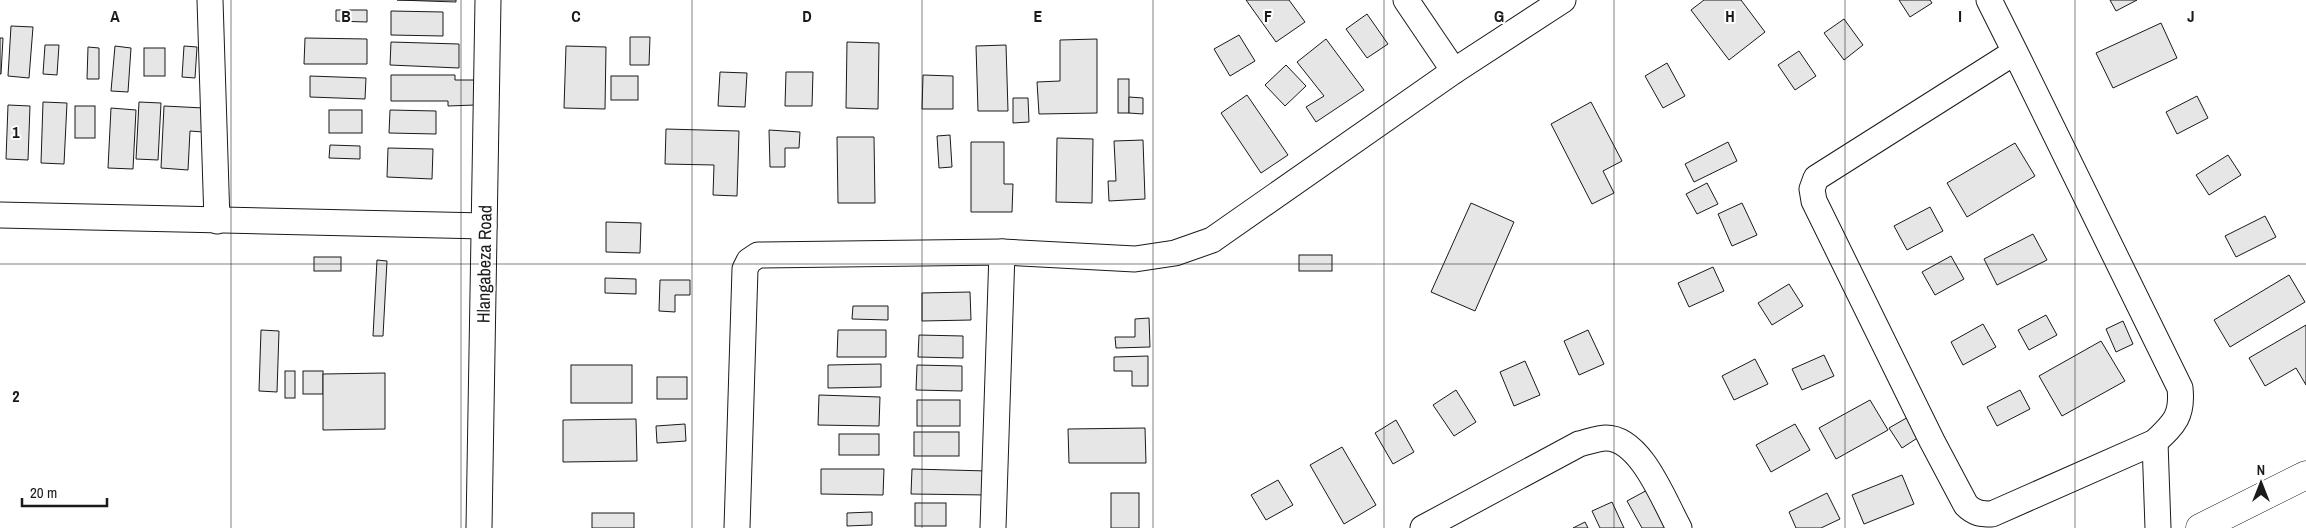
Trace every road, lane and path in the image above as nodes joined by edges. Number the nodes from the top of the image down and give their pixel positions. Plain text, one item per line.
1 (210, 0) edge
2 (488, 0) edge
3 (1406, 0) edge
4 (1563, 0) edge
5 (1989, 0) edge
6 (2015, 52) junction
7 (1454, 71) junction
8 (0, 215) edge
9 (217, 221) junction
10 (484, 226) junction
11 (1002, 252) junction
12 (2155, 442) junction
13 (2306, 475) edge
14 (479, 528) edge
15 (737, 528) edge
16 (993, 528) edge
17 (1423, 528) edge
18 (1679, 528) edge
19 (2158, 528) edge
20 (2200, 528) edge

1 - 9 street
2 - 10 street, Hlangabeza Road
3 - 7 street
4 - 7 street
5 - 6 street
6 - 12 street
6 - 12 street
7 - 11 street
8 - 9 street
9 - 10 street
10 - 14 street, Hlangabeza Road
11 - 15 street
11 - 16 street
12 - 19 street
13 - 20 street
17 - 18 street

